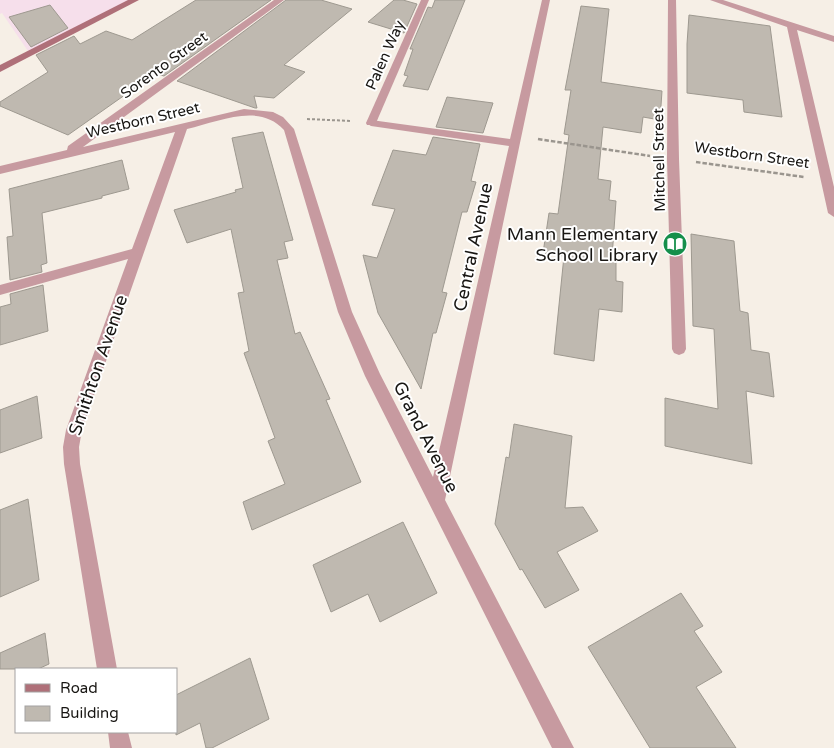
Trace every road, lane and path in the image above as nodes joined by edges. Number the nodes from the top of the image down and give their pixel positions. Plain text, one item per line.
1 (135, 0) edge
2 (280, 0) edge
3 (425, 0) edge
4 (546, 0) edge
5 (672, 0) edge
6 (714, 0) edge
7 (791, 25) junction
8 (834, 38) edge
9 (0, 69) edge
10 (276, 116) junction
11 (371, 123) junction
12 (182, 127) junction
13 (516, 139) junction
14 (65, 154) junction
15 (673, 159) junction
16 (0, 170) edge
17 (827, 180) junction
18 (834, 213) edge
19 (137, 252) junction
20 (0, 290) edge
21 (679, 349) dead end
22 (436, 502) junction
23 (107, 668) edge
24 (118, 733) edge
25 (120, 748) edge
26 (564, 748) edge

1 - 9 street
2 - 14 street, Sorento Street
3 - 11 street, Palen Way
4 - 13 street, Central Avenue
5 - 15 street, Mitchell Street
6 - 7 street
7 - 8 street
7 - 17 street
10 - 11 path
10 - 12 street, Westborn Street
10 - 22 street, Grand Avenue
11 - 13 street
12 - 14 street, Westborn Street
12 - 19 street, Smithton Avenue
13 - 15 path, Westborn Street
13 - 22 street, Central Avenue
14 - 16 street, Westborn Street
15 - 17 path, Westborn Street
15 - 21 street, Mitchell Street
17 - 18 street
19 - 20 street
19 - 23 street, Smithton Avenue
22 - 26 street, Grand Avenue
24 - 25 street

